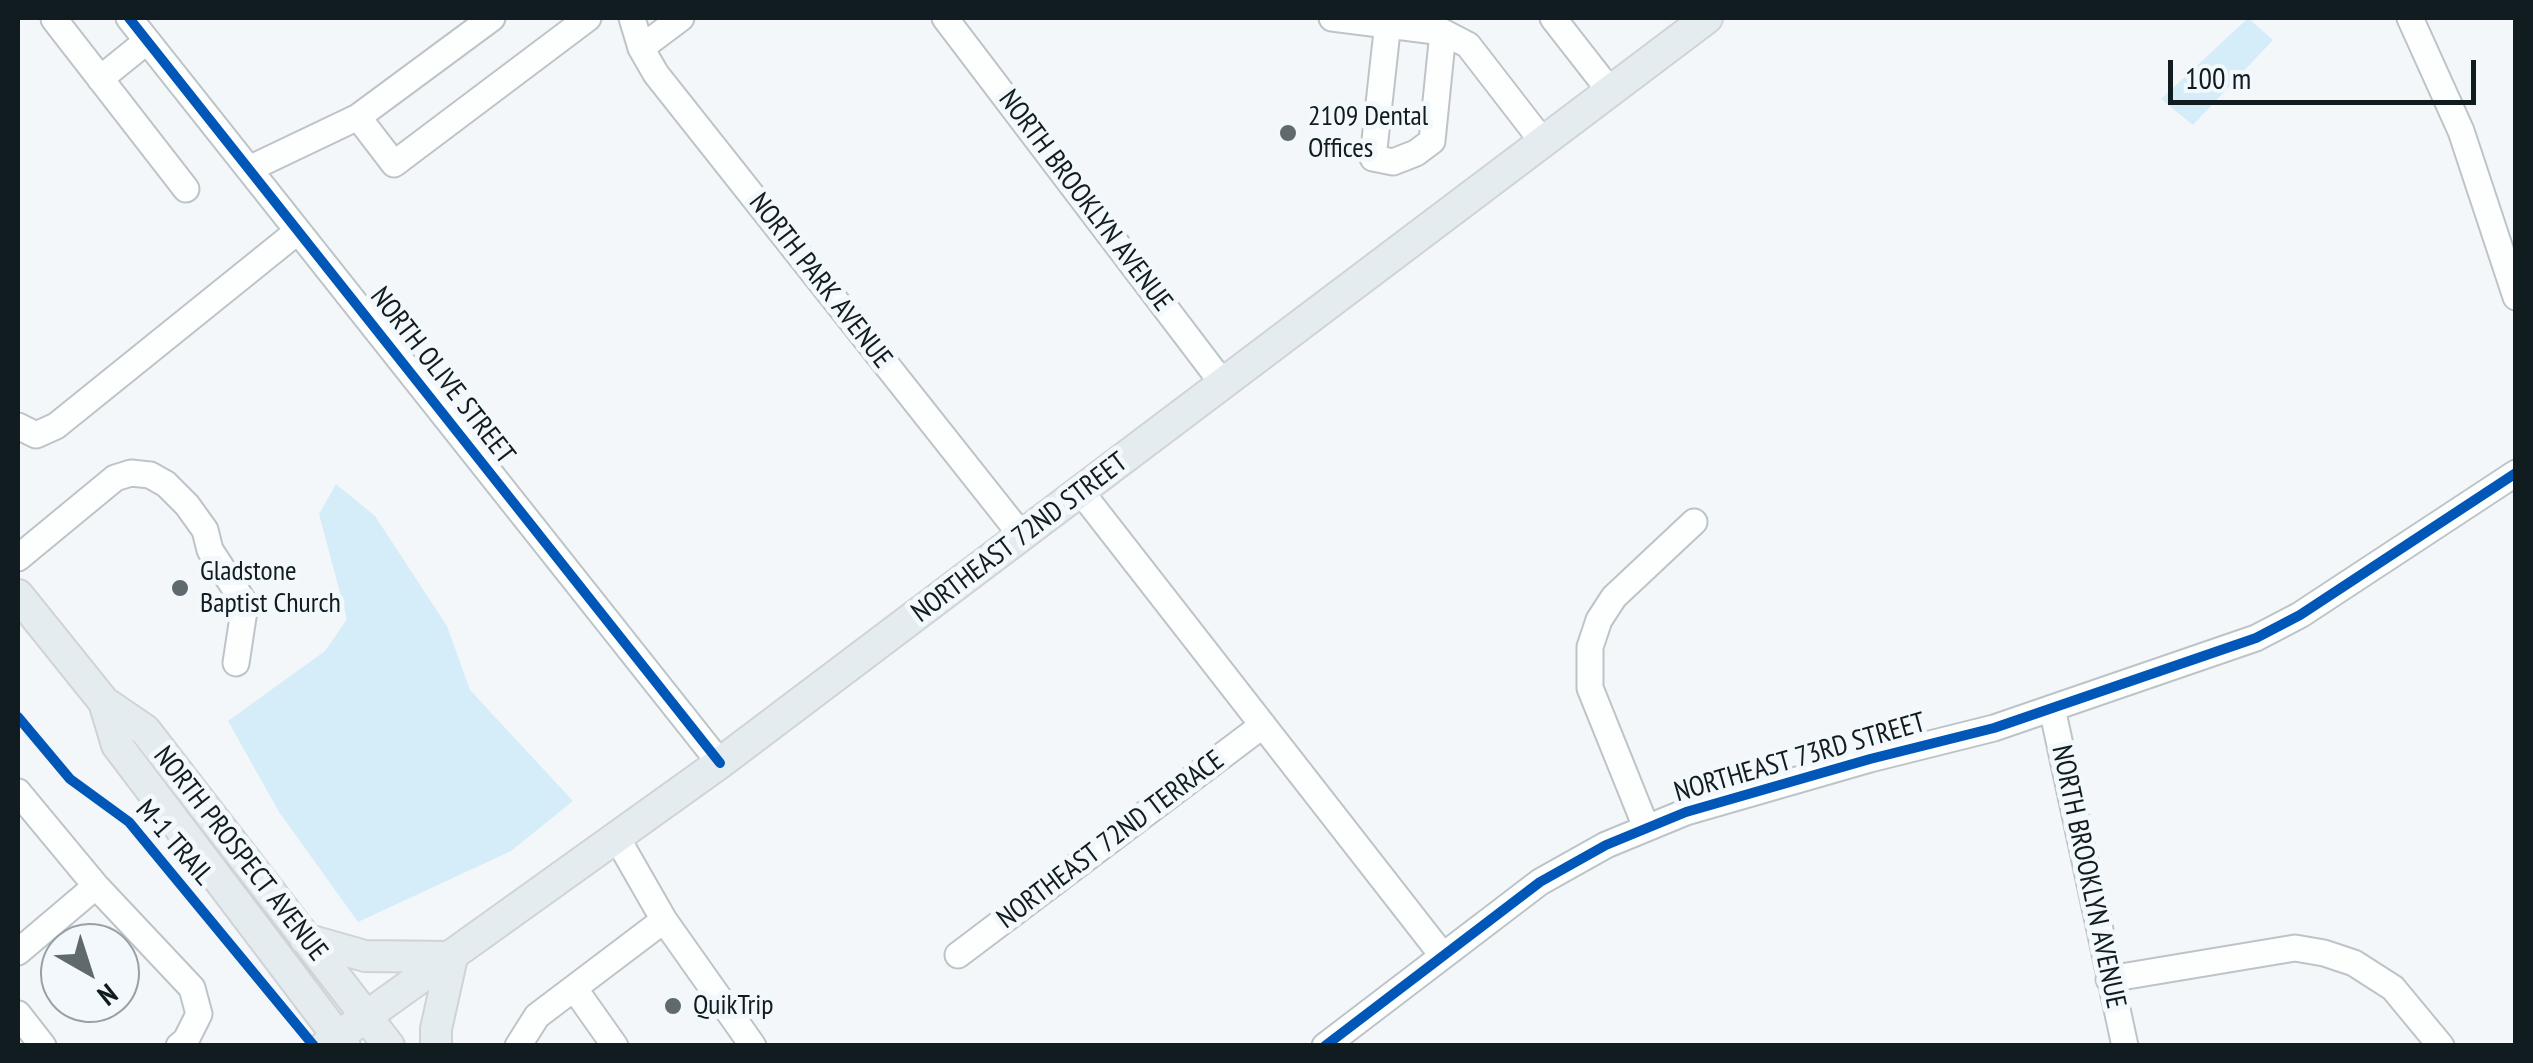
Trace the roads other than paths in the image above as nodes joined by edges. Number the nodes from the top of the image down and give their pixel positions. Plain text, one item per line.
1 (128, 18) edge
2 (492, 18) edge
3 (588, 18) edge
4 (632, 18) edge
5 (681, 18) edge
6 (945, 18) edge
7 (1332, 18) edge
8 (1554, 18) edge
9 (1707, 18) edge
10 (2410, 18) edge
11 (54, 20) edge
12 (1388, 22) junction
13 (1442, 32) junction
14 (148, 41) junction
15 (641, 48) junction
16 (100, 78) junction
17 (1610, 91) junction
18 (358, 117) junction
19 (1544, 142) junction
20 (249, 169) junction
21 (186, 189) dead end
22 (298, 231) junction
23 (2516, 297) edge
24 (1224, 385) junction
25 (18, 426) edge
26 (2516, 473) edge
27 (1081, 492) junction
28 (1694, 522) dead end
29 (1022, 536) junction
30 (18, 558) edge
31 (18, 594) edge
32 (236, 663) dead end
33 (104, 702) junction
34 (2052, 708) junction
35 (1263, 725) junction
36 (720, 763) junction
37 (18, 792) edge
38 (1646, 827) junction
39 (618, 838) junction
40 (96, 886) junction
41 (664, 920) junction
42 (306, 940) junction
43 (18, 952) edge
44 (958, 955) dead end
45 (1443, 956) junction
46 (452, 957) junction
47 (2109, 979) junction
48 (574, 988) junction
49 (18, 1014) edge
50 (366, 1016) junction
51 (336, 1042) edge
52 (43, 1046) edge
53 (179, 1046) edge
54 (388, 1046) edge
55 (436, 1046) edge
56 (518, 1046) edge
57 (615, 1046) edge
58 (753, 1046) edge
59 (1325, 1046) edge
60 (2125, 1046) edge
61 (2441, 1046) edge

1 - 14 street, NORTH OLIVE STREET
2 - 18 street
3 - 18 street
4 - 15 street, NORTH PARK AVENUE
5 - 15 street
6 - 24 street, NORTH BROOKLYN AVENUE
7 - 12 street
8 - 17 street
9 - 17 main road, NORTHEAST 72ND STREET
10 - 23 street
11 - 16 street
12 - 13 street
12 - 13 street
13 - 19 street
14 - 16 street
14 - 20 street, NORTH OLIVE STREET
15 - 29 street, NORTH PARK AVENUE
16 - 21 street
17 - 19 main road, NORTHEAST 72ND STREET
18 - 20 street
19 - 24 main road, NORTHEAST 72ND STREET
20 - 22 street, NORTH OLIVE STREET
22 - 25 street
22 - 36 street, NORTH OLIVE STREET
24 - 27 main road, NORTHEAST 72ND STREET
26 - 34 street
27 - 29 main road, NORTHEAST 72ND STREET
27 - 35 street
28 - 38 street
29 - 36 main road, NORTHEAST 72ND STREET
30 - 32 street
31 - 33 main road, NORTH PROSPECT AVENUE
33 - 42 main road, NORTH PROSPECT AVENUE
33 - 51 main road, NORTH PROSPECT AVENUE
34 - 38 street, NORTHEAST 73RD STREET
34 - 47 street, NORTH BROOKLYN AVENUE
35 - 44 street, NORTHEAST 72ND TERRACE
35 - 45 street
36 - 39 main road, NORTHEAST 72ND STREET
37 - 40 street
38 - 45 street, NORTHEAST 73RD STREET
39 - 41 street
39 - 46 main road, NORTHEAST 72ND STREET
40 - 43 street
40 - 53 street
41 - 48 street
41 - 58 street
42 - 46 main road
42 - 50 main road, NORTH PROSPECT AVENUE
45 - 59 street, NORTHEAST 73RD STREET
46 - 50 main road, NORTHEAST 72ND STREET
46 - 55 main road
47 - 60 street, NORTH BROOKLYN AVENUE
47 - 61 street
48 - 56 street
48 - 57 street
49 - 52 street
50 - 51 main road, NORTHEAST 72ND STREET
50 - 54 main road, NORTH PROSPECT AVENUE

